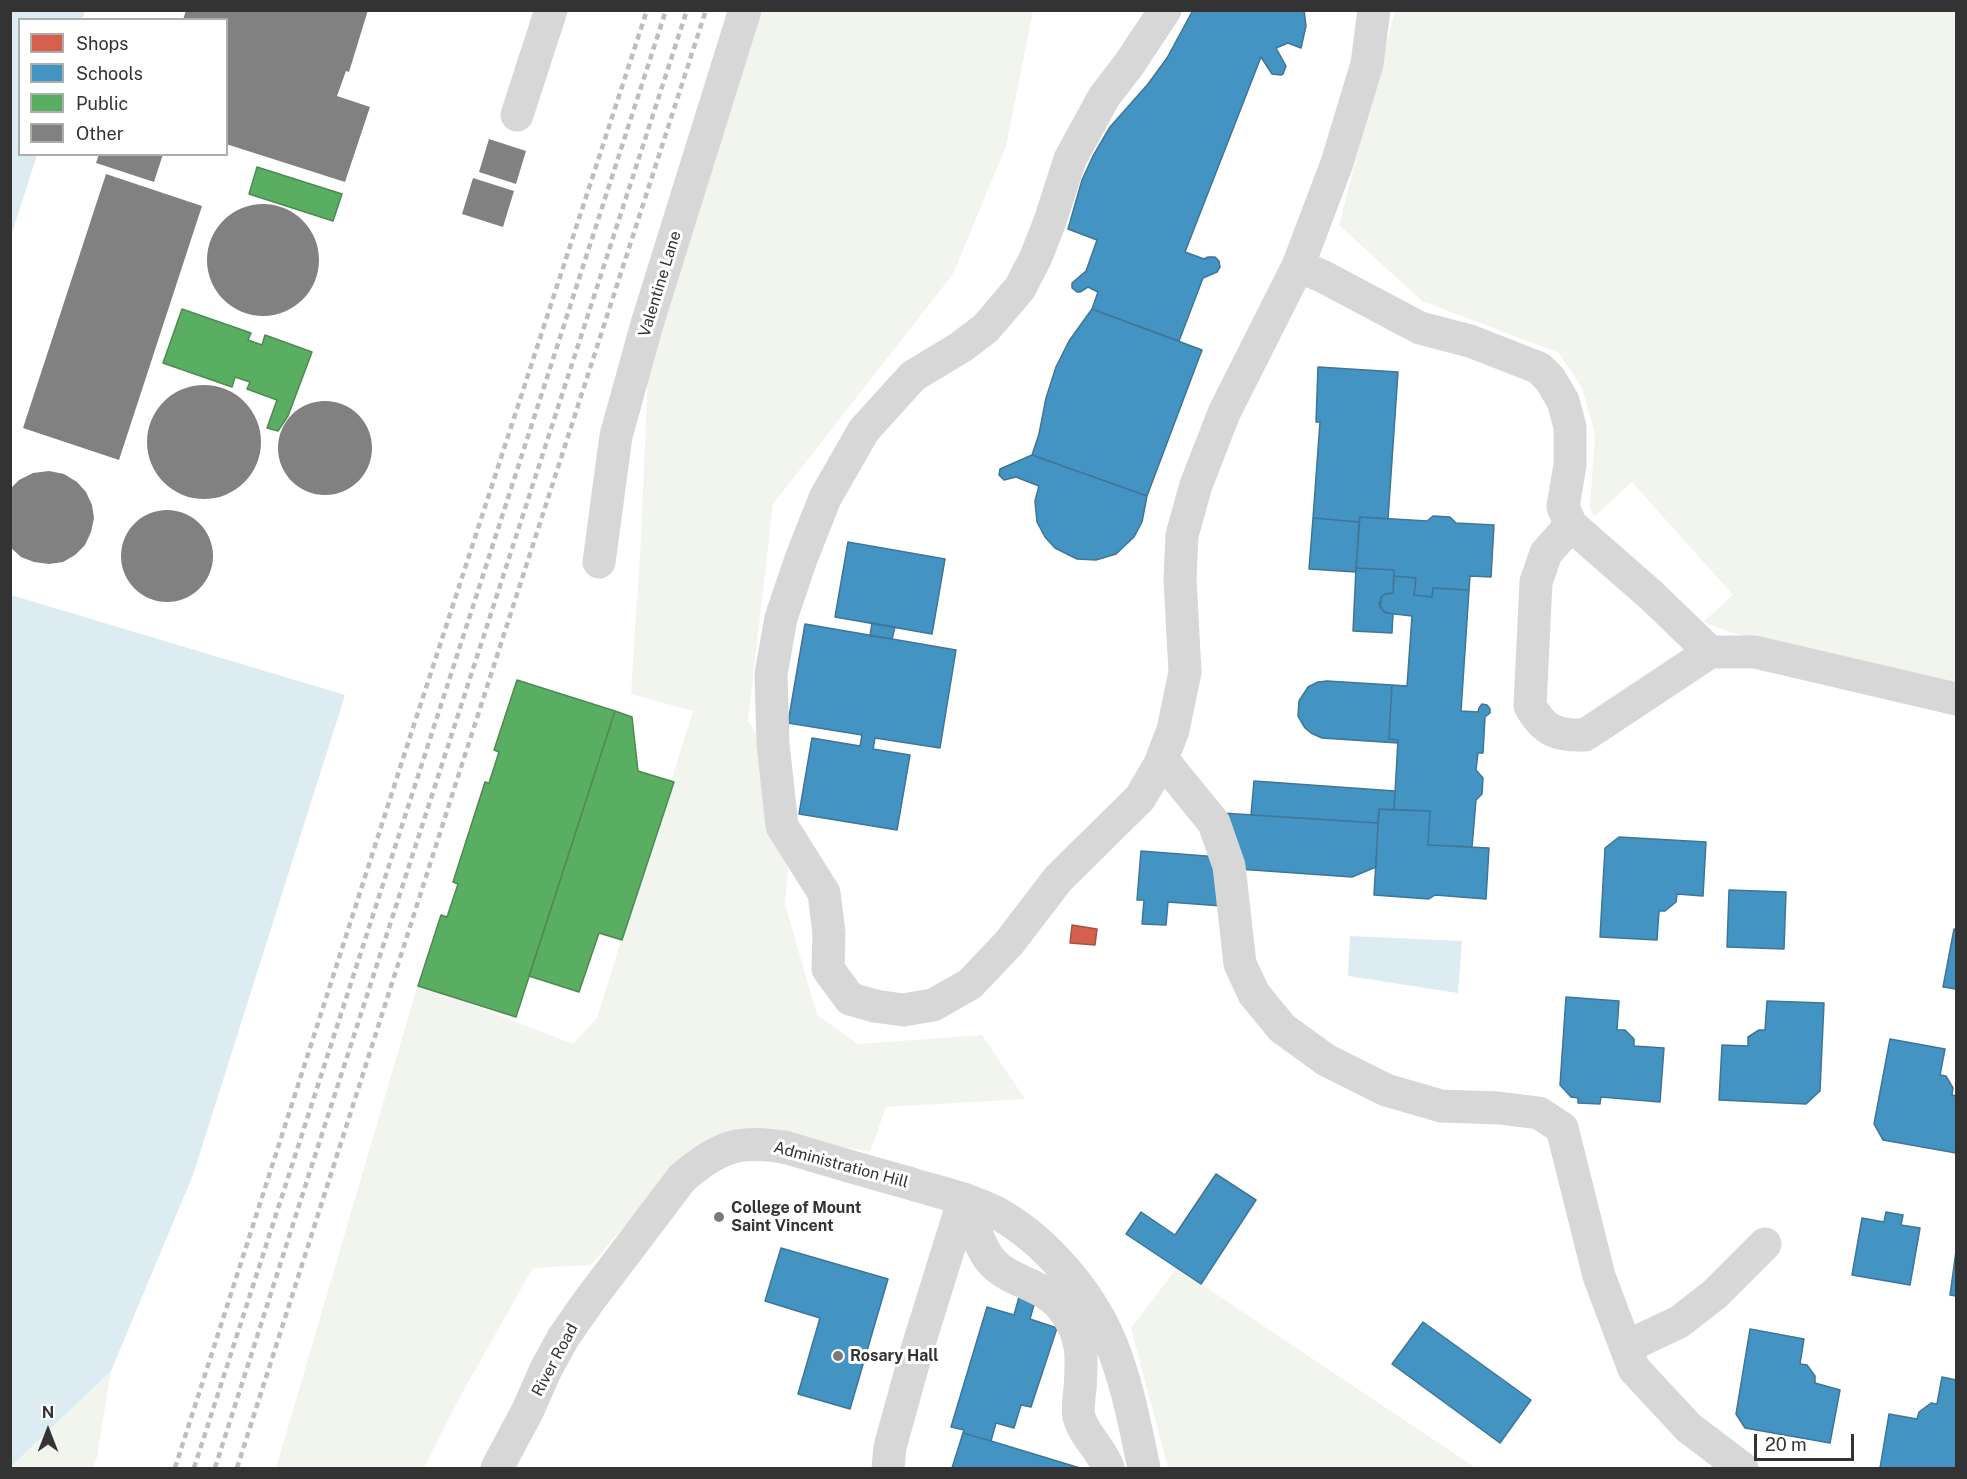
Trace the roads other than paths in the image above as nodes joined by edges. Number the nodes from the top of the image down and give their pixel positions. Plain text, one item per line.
1 (551, 10) edge
2 (745, 10) edge
3 (1165, 10) edge
4 (1374, 10) edge
5 (516, 115) dead end
6 (1298, 266) junction
7 (1571, 525) junction
8 (600, 562) dead end
9 (1710, 652) junction
10 (1956, 699) edge
11 (1162, 759) junction
12 (964, 1199) junction
13 (1765, 1245) dead end
14 (622, 1258) joint
15 (1626, 1347) junction
16 (497, 1468) edge
17 (888, 1468) edge
18 (1108, 1468) edge
19 (1144, 1468) edge
20 (1742, 1468) edge

1 - 5 street
2 - 8 street, Valentine Lane
3 - 11 street
4 - 6 street
6 - 7 street
6 - 11 street
7 - 9 street
7 - 9 street
9 - 10 street
11 - 15 street
12 - 14 street, Administration Hill
12 - 17 street
12 - 18 street
12 - 19 street, Administration Hill
13 - 15 street
14 - 16 street, River Road
15 - 20 street

